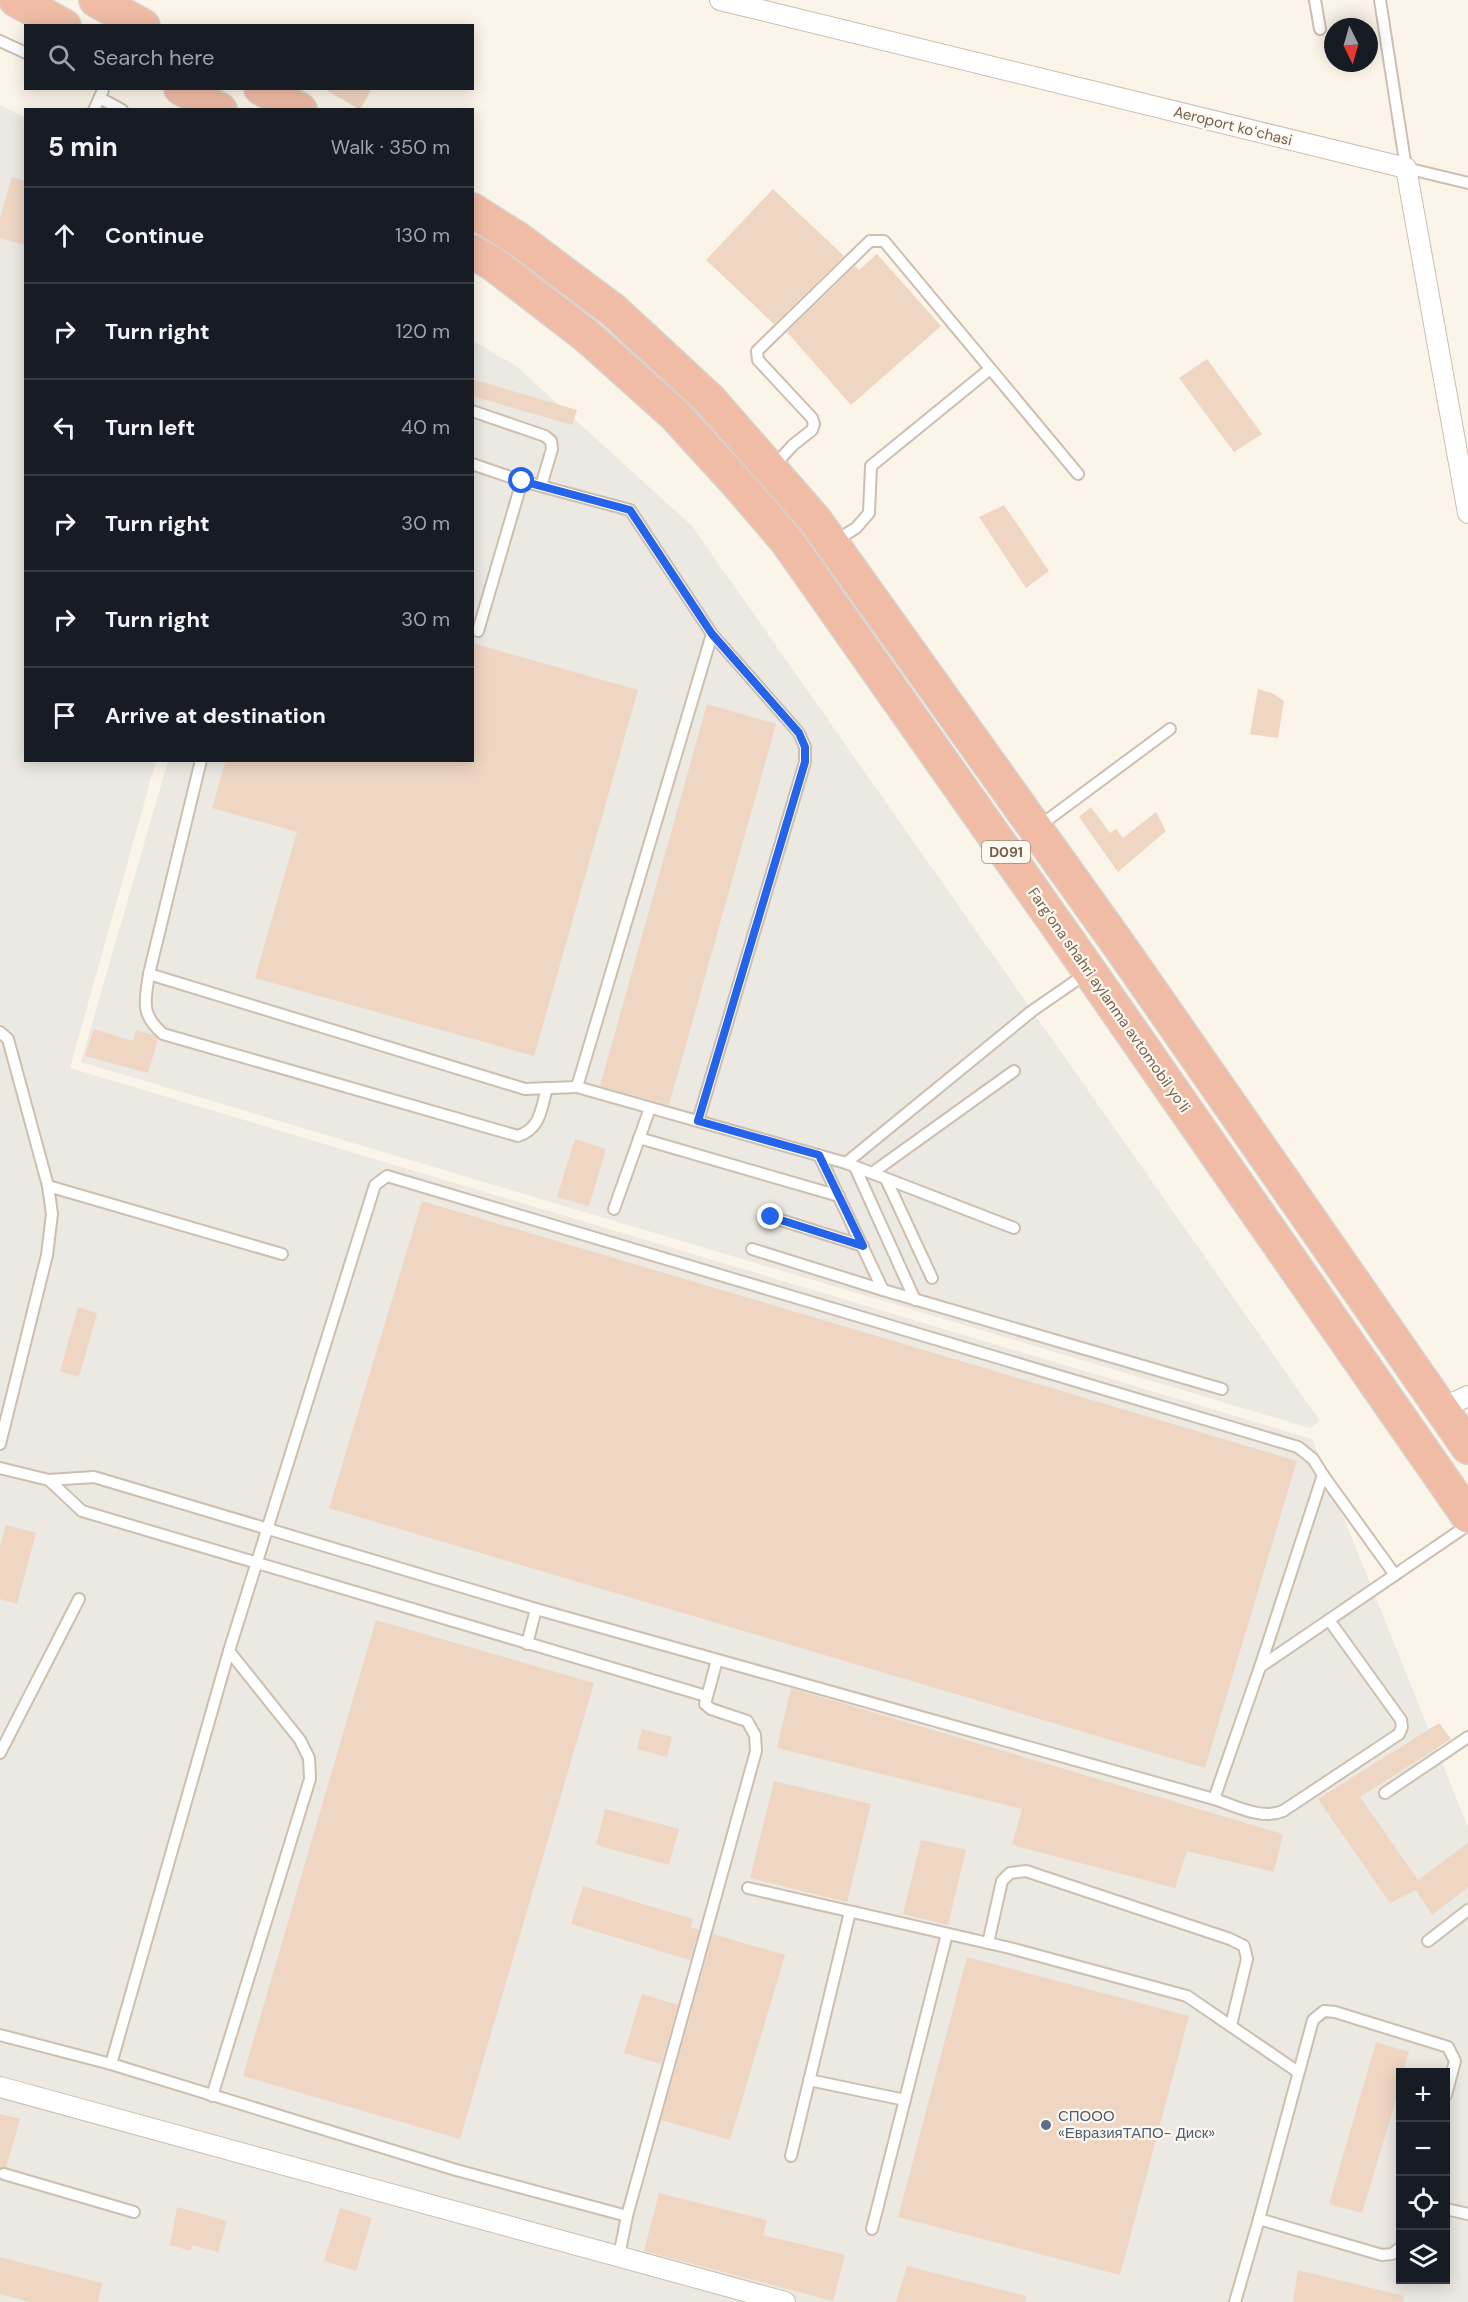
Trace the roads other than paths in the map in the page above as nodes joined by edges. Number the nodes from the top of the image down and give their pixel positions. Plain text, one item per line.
1 (16, 0) edge
2 (96, 0) edge
3 (720, 0) edge
4 (1315, 0) edge
5 (1380, 0) edge
6 (60, 24) edge
7 (139, 24) edge
8 (1320, 29) dead end
9 (0, 41) edge
10 (24, 52) edge
11 (185, 90) edge
12 (265, 90) edge
13 (102, 91) edge
14 (95, 108) edge
15 (120, 108) edge
16 (216, 108) edge
17 (296, 108) edge
18 (1406, 168) junction
19 (1468, 183) edge
20 (474, 211) edge
21 (474, 253) edge
22 (990, 369) junction
23 (474, 412) edge
24 (474, 465) edge
25 (771, 469) junction
26 (1078, 474) dead end
27 (522, 481) junction
28 (541, 486) junction
29 (1468, 513) edge
30 (832, 543) junction
31 (478, 631) dead end
32 (712, 634) junction
33 (1170, 729) dead end
34 (201, 762) edge
35 (1036, 829) junction
36 (1090, 972) junction
37 (149, 974) junction
38 (0, 1032) edge
39 (1014, 1071) dead end
40 (577, 1087) junction
41 (547, 1088) junction
42 (650, 1108) junction
43 (698, 1121) junction
44 (639, 1138) junction
45 (819, 1155) junction
46 (851, 1165) junction
47 (872, 1173) junction
48 (886, 1179) junction
49 (48, 1186) junction
50 (838, 1196) junction
51 (614, 1209) dead end
52 (771, 1217) dead end
53 (1014, 1228) dead end
54 (863, 1246) junction
55 (752, 1249) dead end
56 (282, 1254) dead end
57 (932, 1278) dead end
58 (883, 1290) junction
59 (915, 1300) junction
60 (1222, 1389) dead end
61 (1454, 1403) edge
62 (0, 1444) edge
63 (1468, 1447) edge
64 (0, 1468) edge
65 (1323, 1475) junction
66 (49, 1480) junction
67 (1468, 1516) edge
68 (1468, 1525) edge
69 (267, 1529) junction
70 (256, 1563) junction
71 (1395, 1575) junction
72 (79, 1599) dead end
73 (536, 1609) junction
74 (1329, 1620) junction
75 (526, 1644) junction
76 (229, 1651) junction
77 (717, 1660) junction
78 (1260, 1667) junction
79 (706, 1696) junction
80 (1468, 1737) edge
81 (0, 1753) edge
82 (1385, 1793) dead end
83 (1214, 1799) junction
84 (748, 1888) dead end
85 (1468, 1910) edge
86 (850, 1912) junction
87 (947, 1934) junction
88 (1428, 1941) dead end
89 (988, 1943) junction
90 (1231, 2025) junction
91 (0, 2035) edge
92 (111, 2064) junction
93 (1298, 2072) junction
94 (809, 2080) junction
95 (1450, 2080) edge
96 (0, 2087) edge
97 (213, 2096) junction
98 (905, 2100) junction
99 (790, 2156) dead end
100 (4, 2174) dead end
101 (1450, 2210) edge
102 (134, 2212) dead end
103 (1468, 2214) edge
104 (627, 2216) junction
105 (1259, 2219) junction
106 (872, 2229) dead end
107 (1396, 2251) edge
108 (619, 2256) junction
109 (784, 2302) edge
110 (1235, 2302) edge

1 - 6 highway
2 - 7 highway
3 - 18 street, Aeroport koʻchasi
4 - 8 lane
5 - 18 lane
9 - 10 lane
11 - 16 highway
12 - 17 highway
13 - 14 lane
13 - 15 lane
18 - 19 lane
18 - 29 street
20 - 25 highway, D091
21 - 36 highway, Fargʻona shahri aylanma avtomobil yoʻli / D091
22 - 25 lane
22 - 26 lane
22 - 30 lane
23 - 28 lane
24 - 27 lane
25 - 30 highway, D091
27 - 28 lane
27 - 31 lane
28 - 32 lane
30 - 35 highway, D091
32 - 40 lane
32 - 43 lane
33 - 35 lane
34 - 37 lane
35 - 61 highway, D091
36 - 46 lane
36 - 67 highway, Fargʻona shahri aylanma avtomobil yoʻli / D091
37 - 41 lane
37 - 41 lane
38 - 49 lane
39 - 47 lane
40 - 41 lane
40 - 42 lane
42 - 43 lane
42 - 44 lane
43 - 45 lane
44 - 50 lane
44 - 51 lane
45 - 46 lane
45 - 50 lane
46 - 47 lane
46 - 59 lane
47 - 48 lane
48 - 53 lane
48 - 57 lane
49 - 56 lane
49 - 62 lane
50 - 54 lane
52 - 54 lane
54 - 58 lane
55 - 58 lane
58 - 59 lane
59 - 60 lane
61 - 63 highway, D091
64 - 66 lane
65 - 69 lane
65 - 71 lane
65 - 78 lane
66 - 69 lane
66 - 70 lane
68 - 71 lane
69 - 70 lane
69 - 73 lane
70 - 75 lane
70 - 76 lane
71 - 74 lane
72 - 81 lane
73 - 75 lane
73 - 77 lane
74 - 78 lane
74 - 83 lane
75 - 79 lane
76 - 92 lane
76 - 97 lane
77 - 79 lane
77 - 83 lane
78 - 83 lane
79 - 104 lane
80 - 82 lane
84 - 86 lane
85 - 88 lane
86 - 87 lane
86 - 94 lane
87 - 89 lane
87 - 98 lane
89 - 90 lane
89 - 90 lane
90 - 93 lane
91 - 92 lane
92 - 97 lane
93 - 95 lane
93 - 105 lane
94 - 98 lane
94 - 99 lane
96 - 108 street
97 - 104 lane
98 - 106 lane
100 - 102 lane
101 - 103 lane
104 - 108 lane
105 - 107 lane
105 - 110 lane
108 - 109 street

